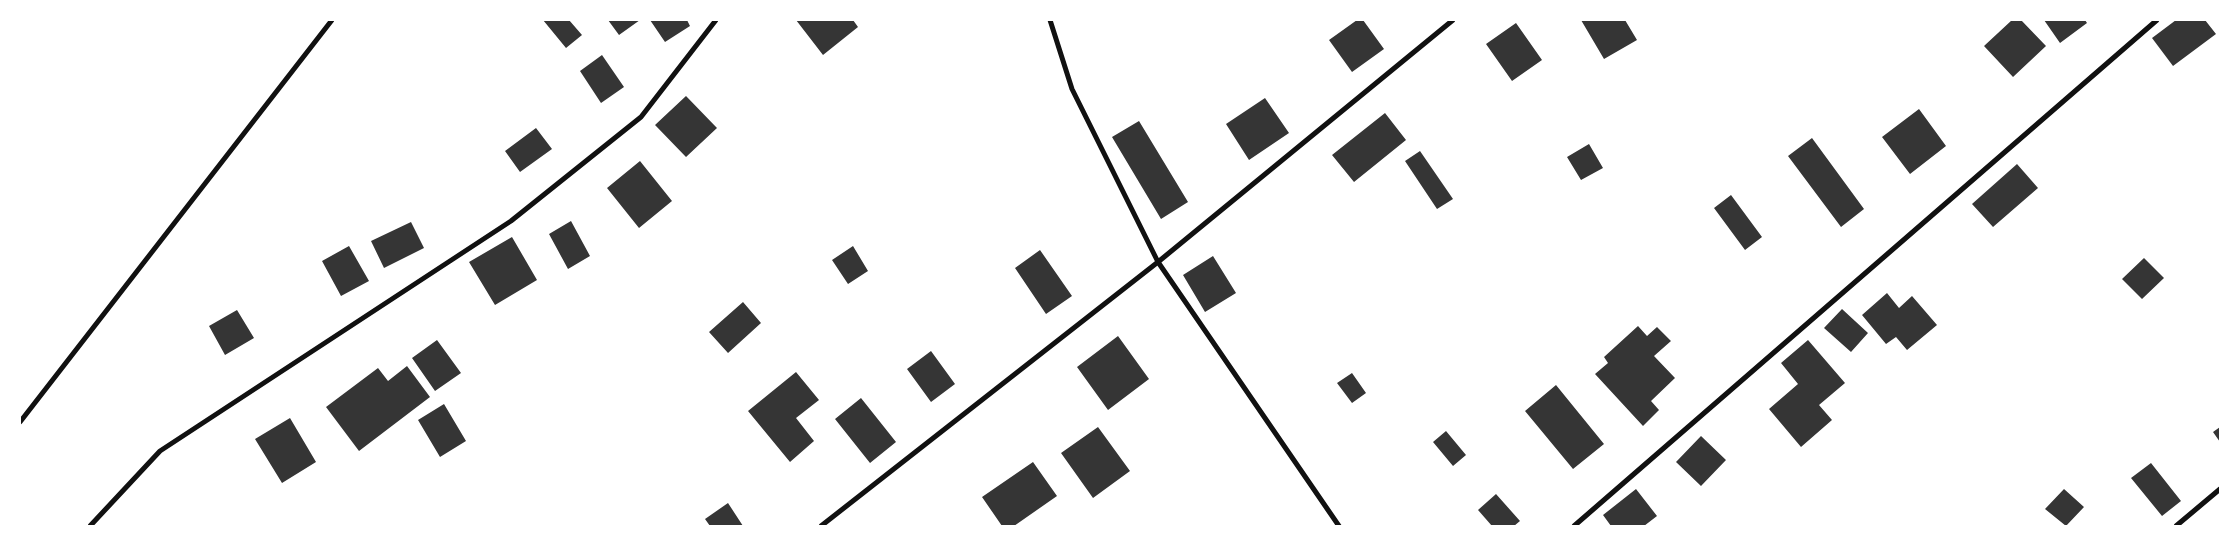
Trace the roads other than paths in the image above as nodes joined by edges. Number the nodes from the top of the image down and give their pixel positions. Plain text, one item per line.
1 (332, 20) edge
2 (716, 20) edge
3 (1050, 20) edge
4 (1453, 20) edge
5 (2157, 20) edge
6 (1158, 262) junction
7 (20, 422) edge
8 (2220, 489) edge
9 (90, 526) edge
10 (821, 526) edge
11 (1339, 526) edge
12 (1574, 526) edge
13 (2176, 526) edge

1 - 7 street
2 - 9 street
3 - 6 street
4 - 6 street
5 - 12 street
6 - 10 street
6 - 11 street
8 - 13 street

